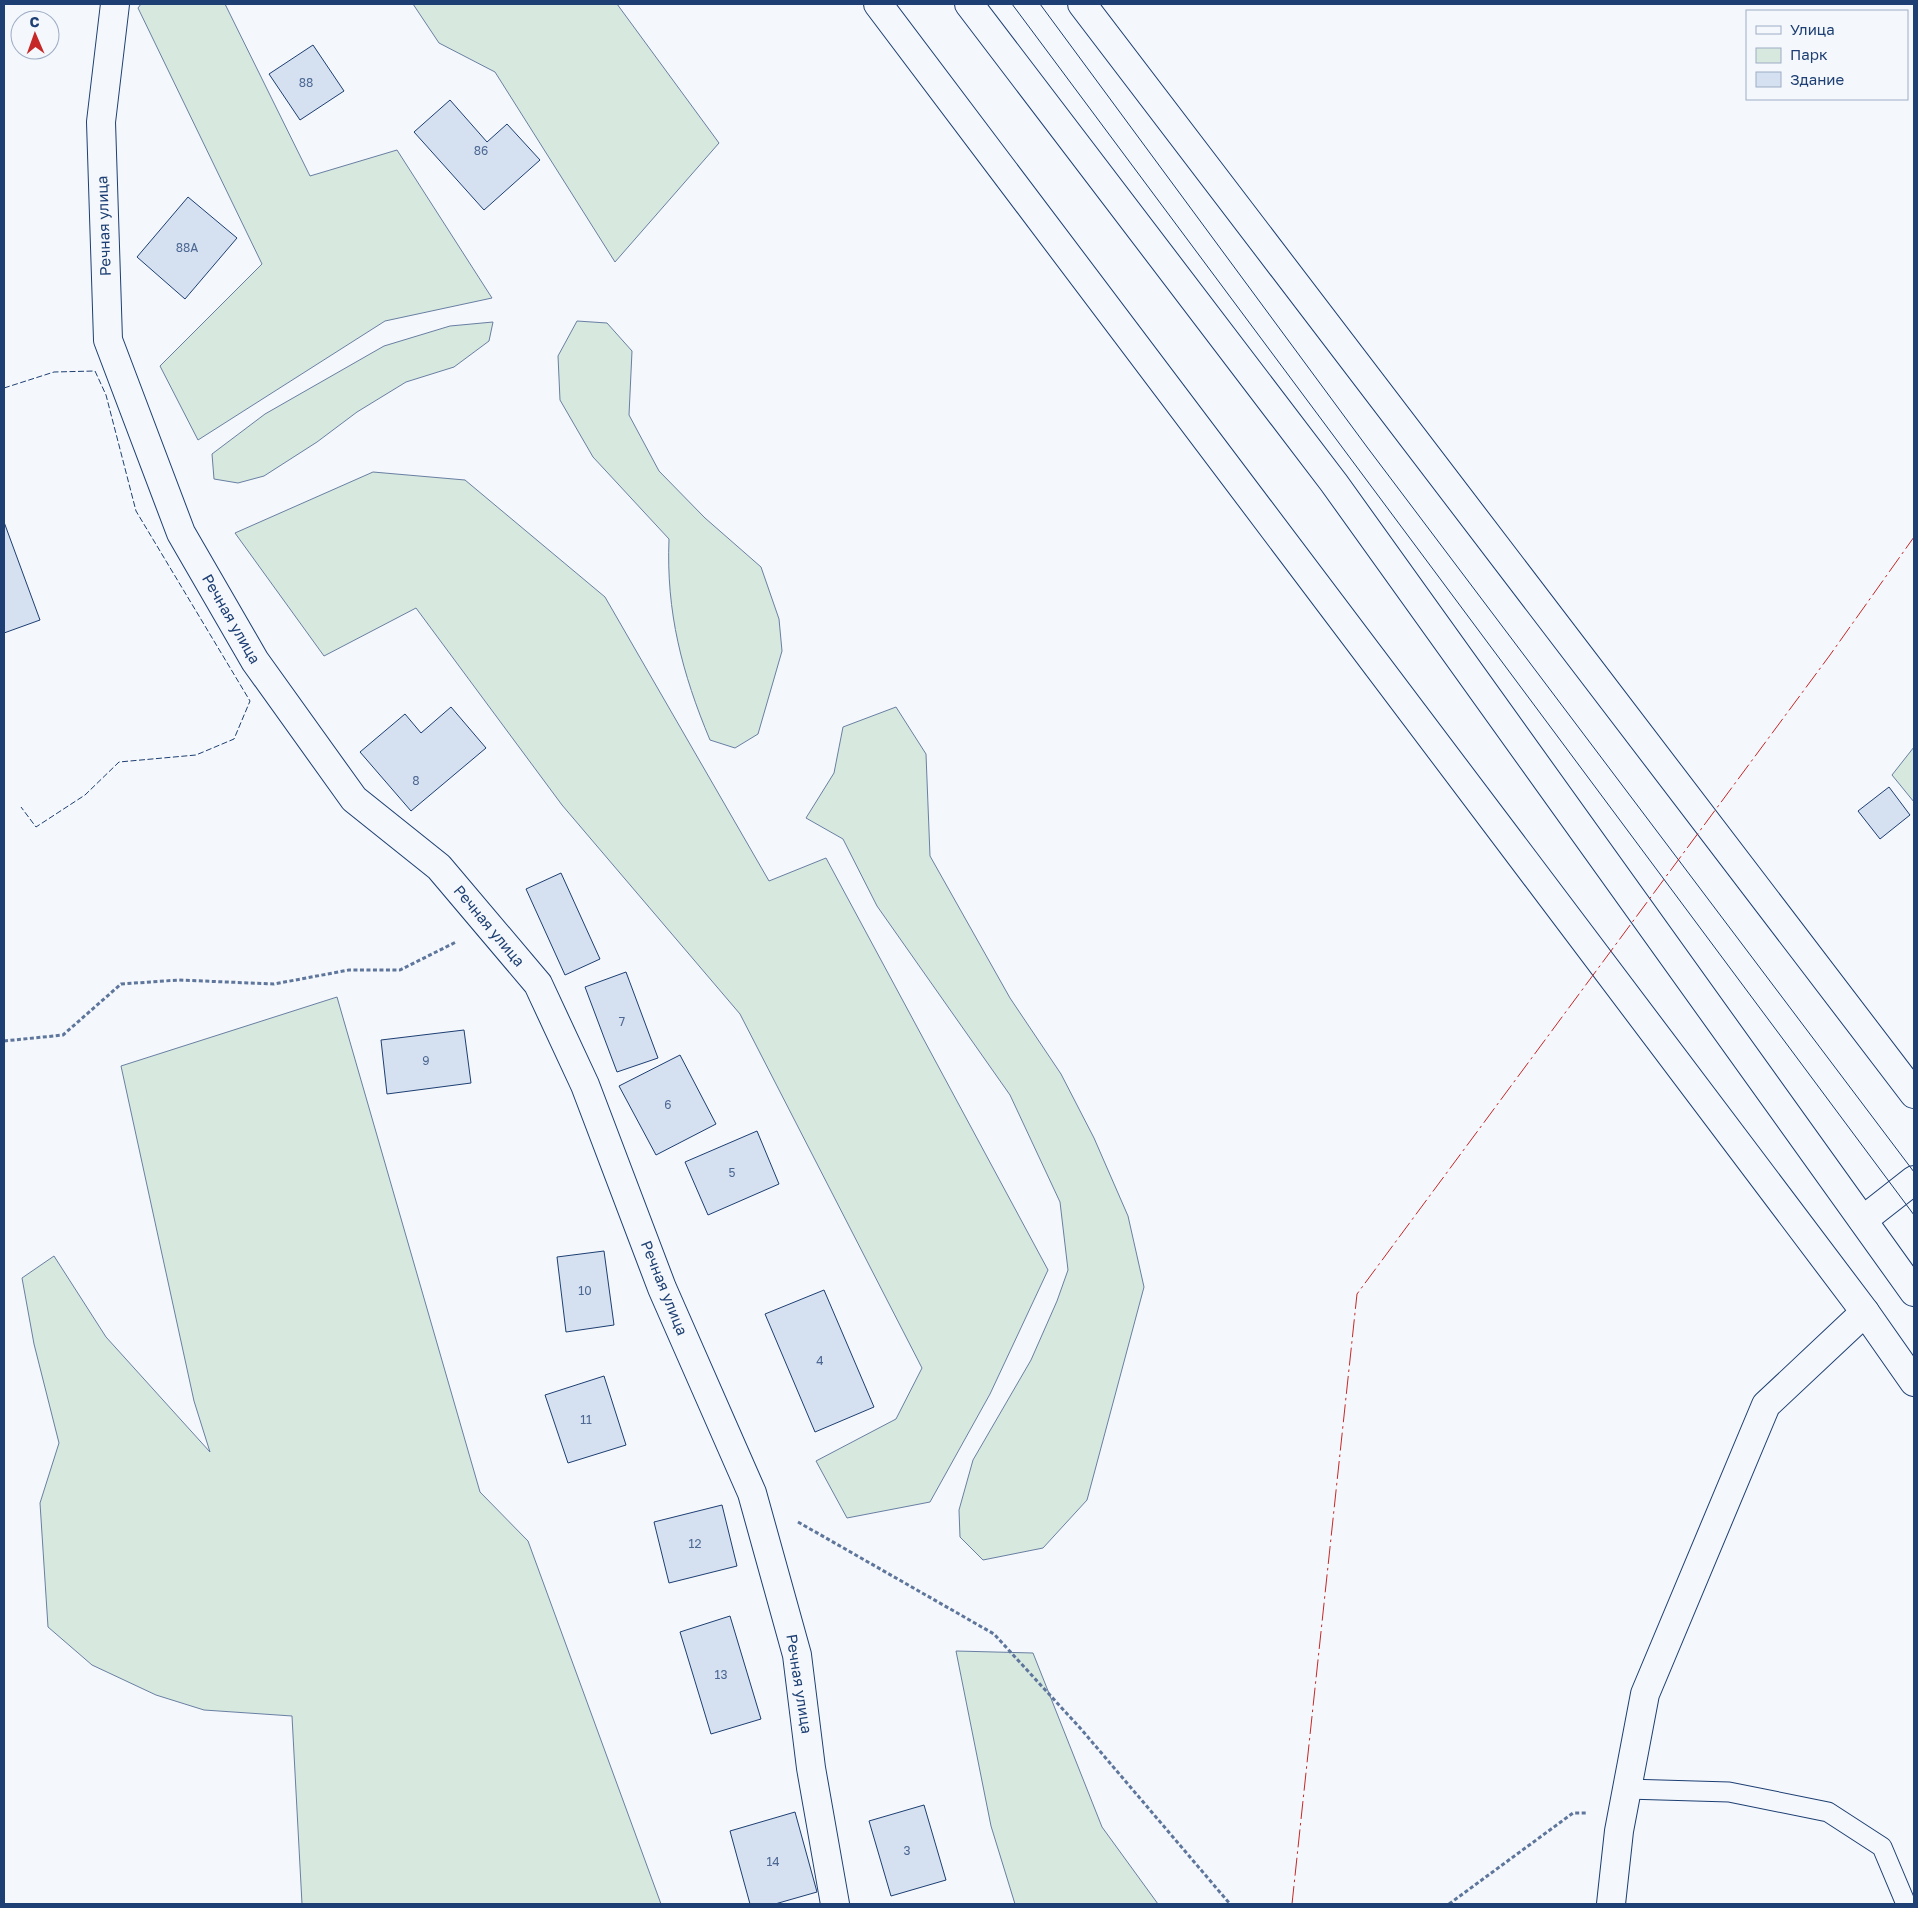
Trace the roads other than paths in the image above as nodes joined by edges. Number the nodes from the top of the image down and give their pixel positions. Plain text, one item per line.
1 (115, 4) edge
2 (878, 4) edge
3 (969, 4) edge
4 (1082, 4) edge
5 (1914, 1094) edge
6 (1914, 1180) edge
7 (1863, 1220) junction
8 (1914, 1292) edge
9 (1865, 1312) junction
10 (1914, 1382) edge
11 (1626, 1796) junction
12 (835, 1904) edge
13 (1611, 1904) edge
14 (1906, 1904) edge

1 - 12 street, Речная улица
2 - 9 street
3 - 7 street
4 - 5 street
6 - 7 street
7 - 8 street
9 - 10 street
9 - 11 street
11 - 13 street
11 - 14 lane

